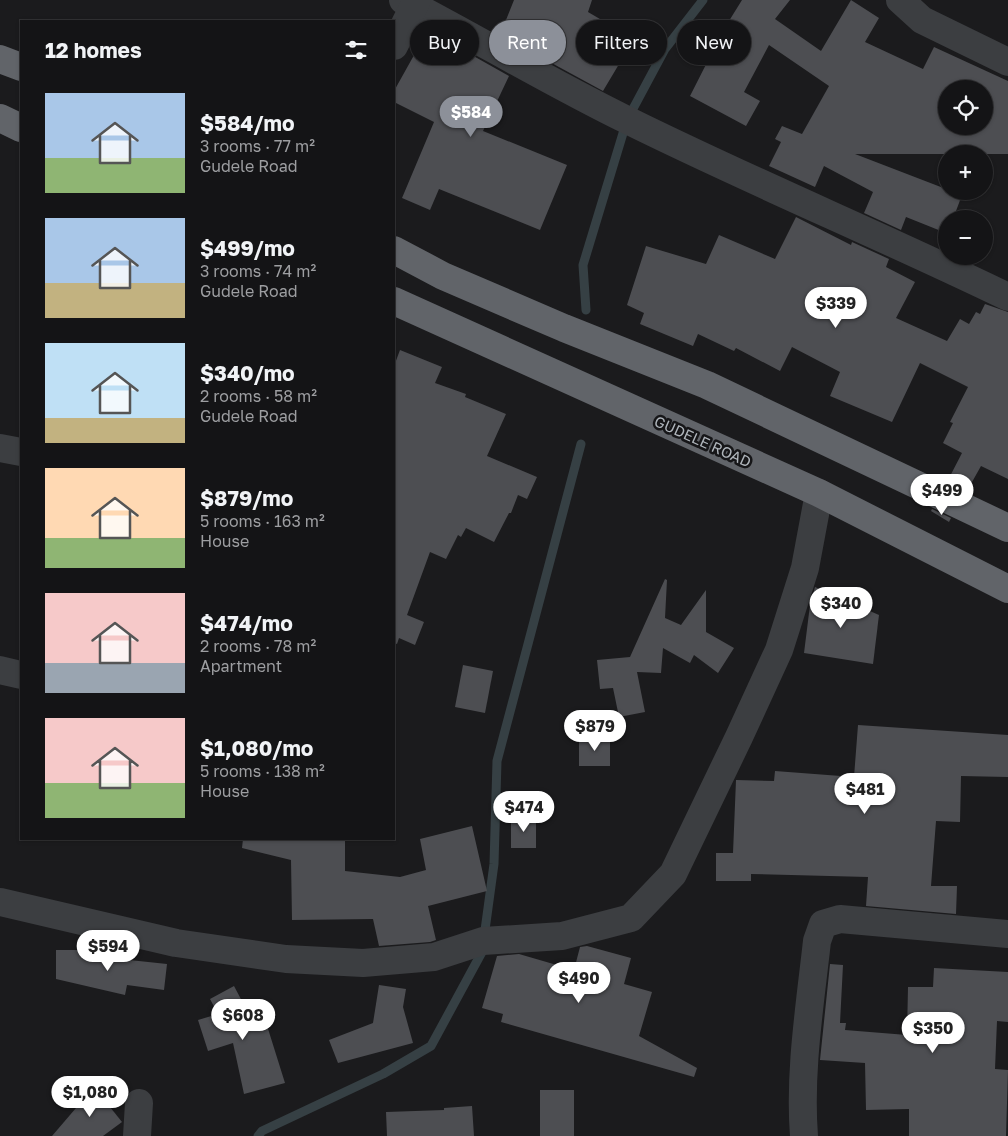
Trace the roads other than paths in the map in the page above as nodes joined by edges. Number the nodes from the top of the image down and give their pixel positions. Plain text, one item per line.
1 (900, 0) edge
2 (412, 2) edge
3 (395, 44) edge
4 (0, 59) edge
5 (1008, 62) edge
6 (20, 67) edge
7 (0, 118) edge
8 (20, 128) edge
9 (395, 251) edge
10 (1008, 297) edge
11 (395, 301) edge
12 (0, 448) edge
13 (20, 452) edge
14 (819, 493) junction
15 (1008, 528) edge
16 (1008, 590) edge
17 (0, 670) edge
18 (20, 675) edge
19 (0, 902) edge
20 (1008, 934) edge
21 (139, 1103) dead end
22 (137, 1136) edge
23 (804, 1136) edge

1 - 5 street
2 - 3 street
2 - 10 street
4 - 6 highway
7 - 8 highway
9 - 15 highway
11 - 14 highway, GUDELE ROAD
12 - 13 street
14 - 16 highway, GUDELE ROAD
14 - 19 street
17 - 18 street
20 - 23 street
21 - 22 street

